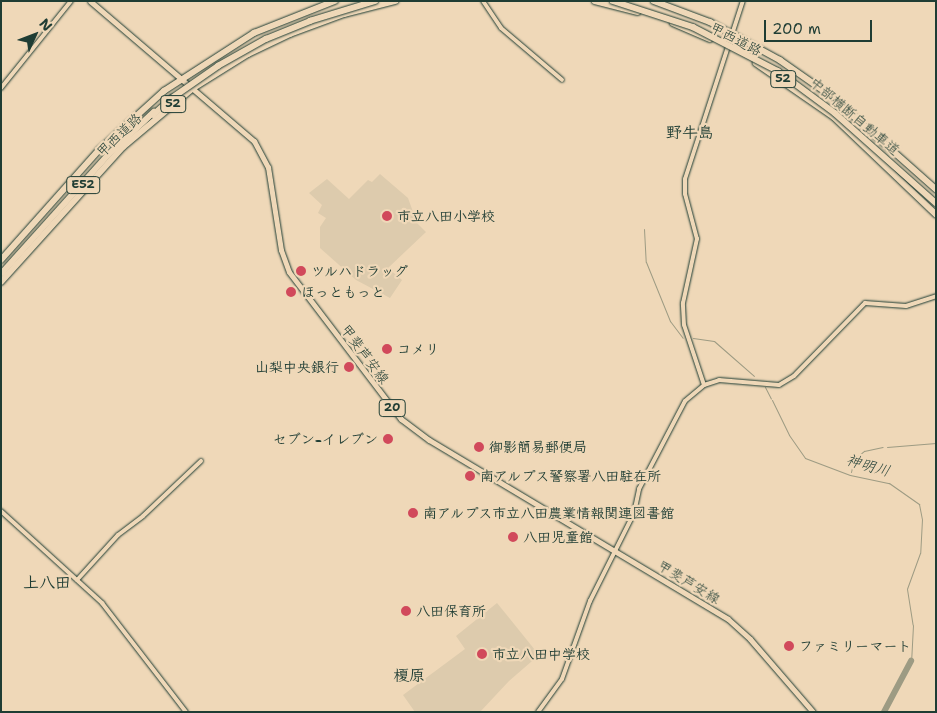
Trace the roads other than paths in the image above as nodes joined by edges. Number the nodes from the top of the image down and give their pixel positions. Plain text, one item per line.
1 (71, 1) edge
2 (90, 1) edge
3 (334, 1) edge
4 (375, 1) edge
5 (395, 1) edge
6 (483, 1) edge
7 (595, 1) edge
8 (613, 1) edge
9 (654, 1) edge
10 (743, 1) edge
11 (732, 33) junction
12 (727, 47) junction
13 (180, 80) junction
14 (562, 80) dead end
15 (1, 88) edge
16 (192, 89) junction
17 (172, 98) junction
18 (936, 189) edge
19 (936, 204) edge
20 (936, 214) edge
21 (1, 260) edge
22 (1, 274) edge
23 (1, 280) edge
24 (936, 296) edge
25 (704, 385) junction
26 (201, 461) dead end
27 (1, 511) edge
28 (615, 551) junction
29 (78, 580) junction
30 (186, 712) edge
31 (538, 712) edge
32 (813, 712) edge

1 - 15 street
2 - 13 main road, 甲斐芦安線 / 20
3 - 13 highway, 甲西道路 / 52
4 - 17 highway, E52, bridge
5 - 16 highway, 甲西道路 / 52
6 - 14 street
7 - 12 highway, 甲西道路 / 52
8 - 19 highway, 中部横断自動車道, bridge
9 - 11 highway, 甲西道路 / 52
10 - 11 street
11 - 12 street
11 - 18 highway, 甲西道路 / 52
12 - 20 highway, 甲西道路 / 52
12 - 25 street
13 - 16 main road, 甲斐芦安線 / 20
13 - 21 highway, 甲西道路 / 52
16 - 23 highway, 甲西道路 / 52
16 - 28 main road, 甲斐芦安線 / 20
17 - 22 highway, E52
17 - 23 highway, E52
24 - 25 street
25 - 28 street
26 - 29 street
27 - 29 street
28 - 31 street
28 - 32 main road, 甲斐芦安線 / 20
29 - 30 street

